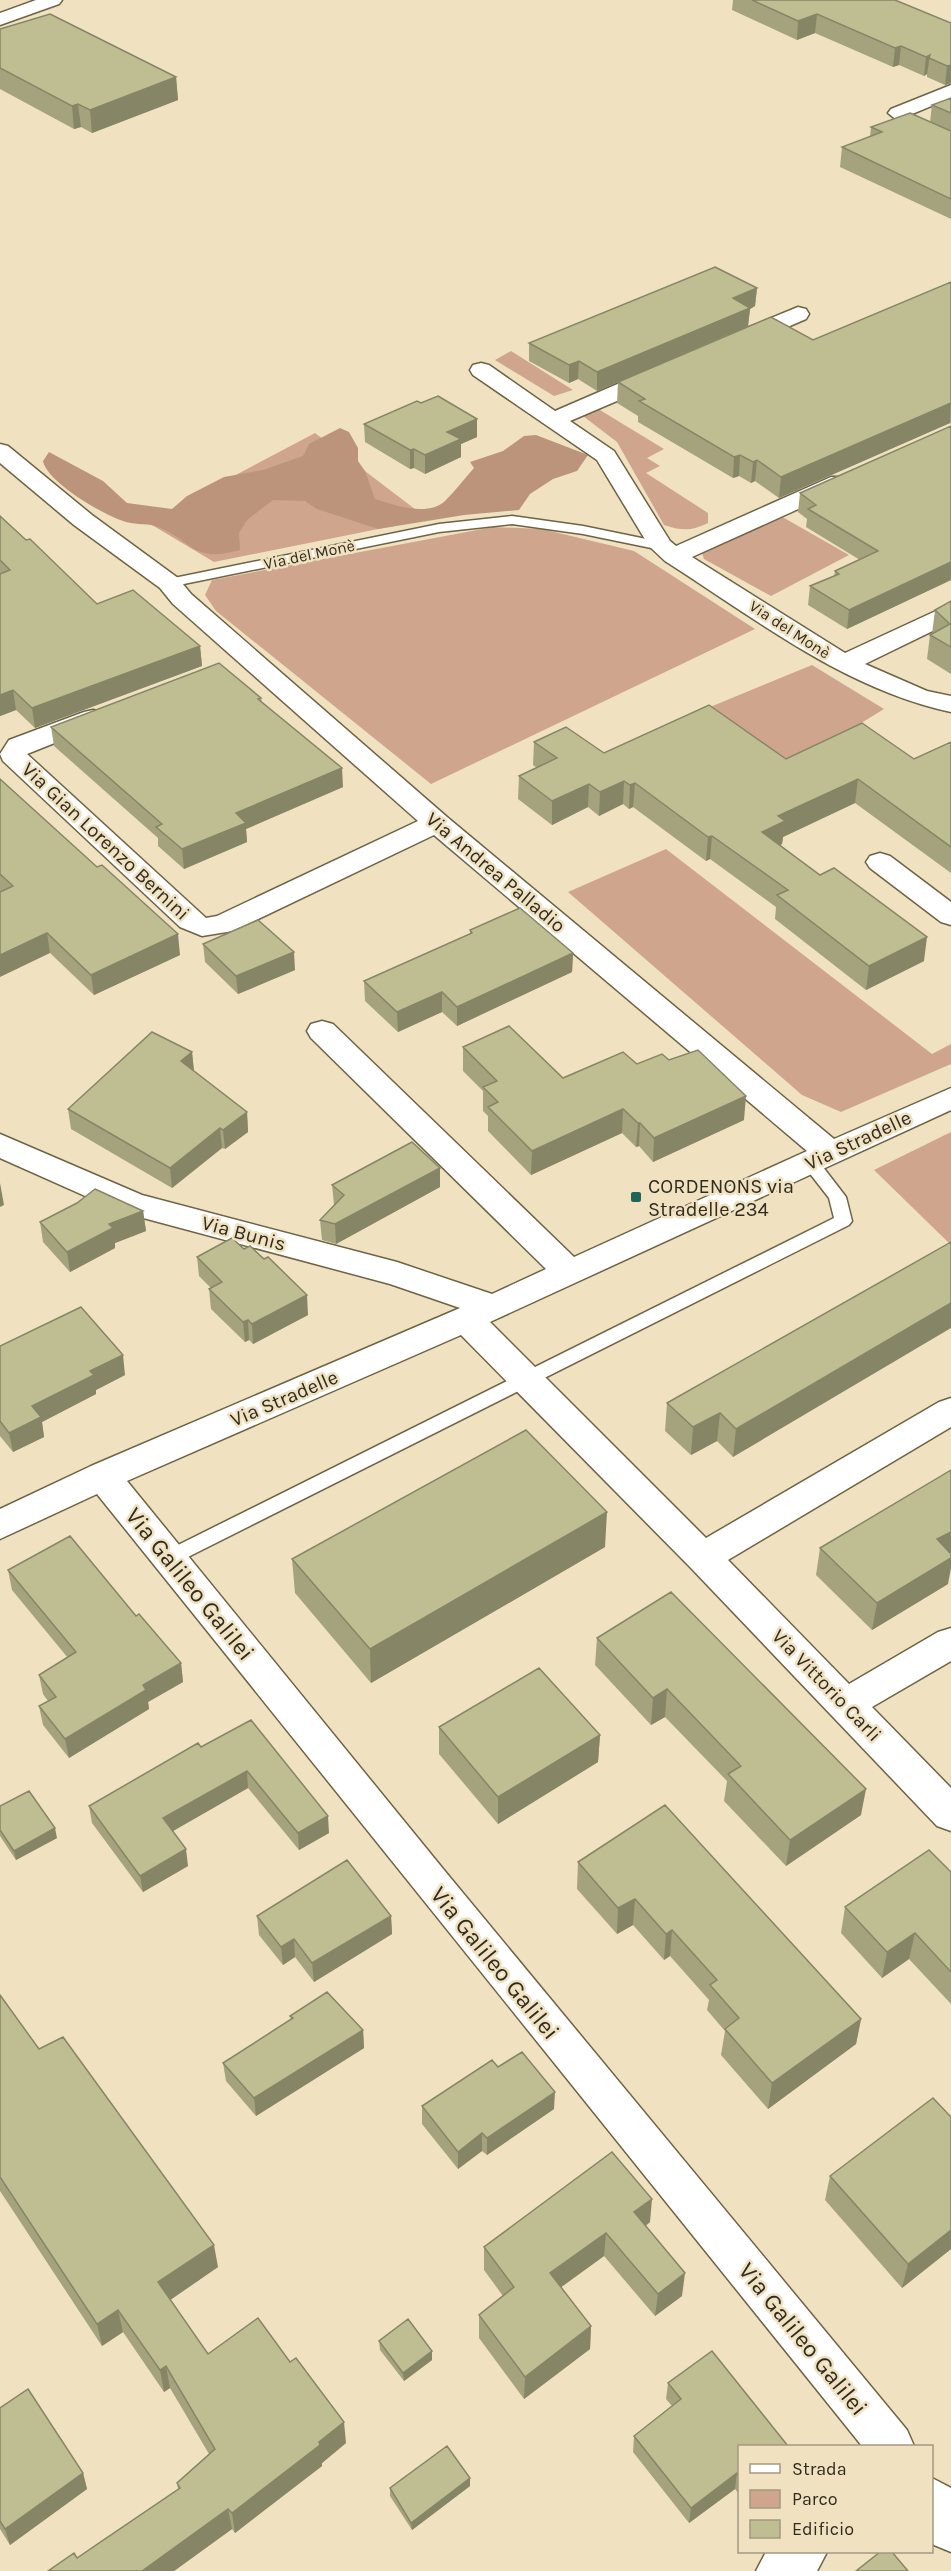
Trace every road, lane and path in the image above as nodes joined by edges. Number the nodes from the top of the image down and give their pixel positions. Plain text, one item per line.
1 (53, 0) edge
2 (0, 19) edge
3 (951, 91) edge
4 (951, 143) edge
5 (798, 314) dead end
6 (723, 347) edge
7 (680, 365) edge
8 (481, 370) dead end
9 (555, 419) junction
10 (0, 451) edge
11 (856, 474) edge
12 (667, 551) junction
13 (169, 583) junction
14 (951, 612) edge
15 (253, 658) junction
16 (844, 664) junction
17 (219, 671) edge
18 (951, 704) edge
19 (119, 709) edge
20 (437, 823) junction
21 (880, 862) dead end
22 (951, 916) edge
23 (322, 1031) dead end
24 (951, 1098) edge
25 (0, 1145) edge
26 (820, 1158) junction
27 (568, 1272) junction
28 (480, 1313) junction
29 (527, 1380) junction
30 (951, 1411) edge
31 (103, 1476) junction
32 (0, 1525) edge
33 (704, 1557) junction
34 (169, 1558) junction
35 (951, 1643) edge
36 (846, 1704) junction
37 (951, 1814) edge
38 (890, 2445) edge
39 (933, 2502) edge
40 (951, 2528) edge
41 (802, 2553) edge
42 (780, 2571) edge

1 - 2 street
3 - 4 street
5 - 6 street
7 - 9 street
8 - 9 street, Via del Monè
9 - 12 street, Via del Monè
10 - 13 street
11 - 12 street
12 - 13 lane, Via del Monè
12 - 16 street, Via del Monè
13 - 15 street, Via Andrea Palladio
14 - 16 street, Via del Monè
15 - 17 street
15 - 20 street, Via Andrea Palladio
16 - 18 street, Via del Monè
19 - 20 street, Via Gian Lorenzo Bernini
20 - 26 street, Via Andrea Palladio
21 - 22 street
23 - 27 street
24 - 26 street, Via Stradelle
25 - 28 street, Via Bunis
26 - 27 street, Via Stradelle
26 - 29 lane
27 - 28 street, Via Stradelle
28 - 29 street, Via Vittorio Carli
28 - 31 street, Via Stradelle
29 - 33 street, Via Vittorio Carli
29 - 34 lane
30 - 33 street
31 - 32 street, Via Stradelle
31 - 34 street, Via Galileo Galilei
33 - 36 street, Via Vittorio Carli
34 - 38 street, Via Galileo Galilei
35 - 36 street
36 - 37 street, Via Vittorio Carli
39 - 40 street
41 - 42 street

